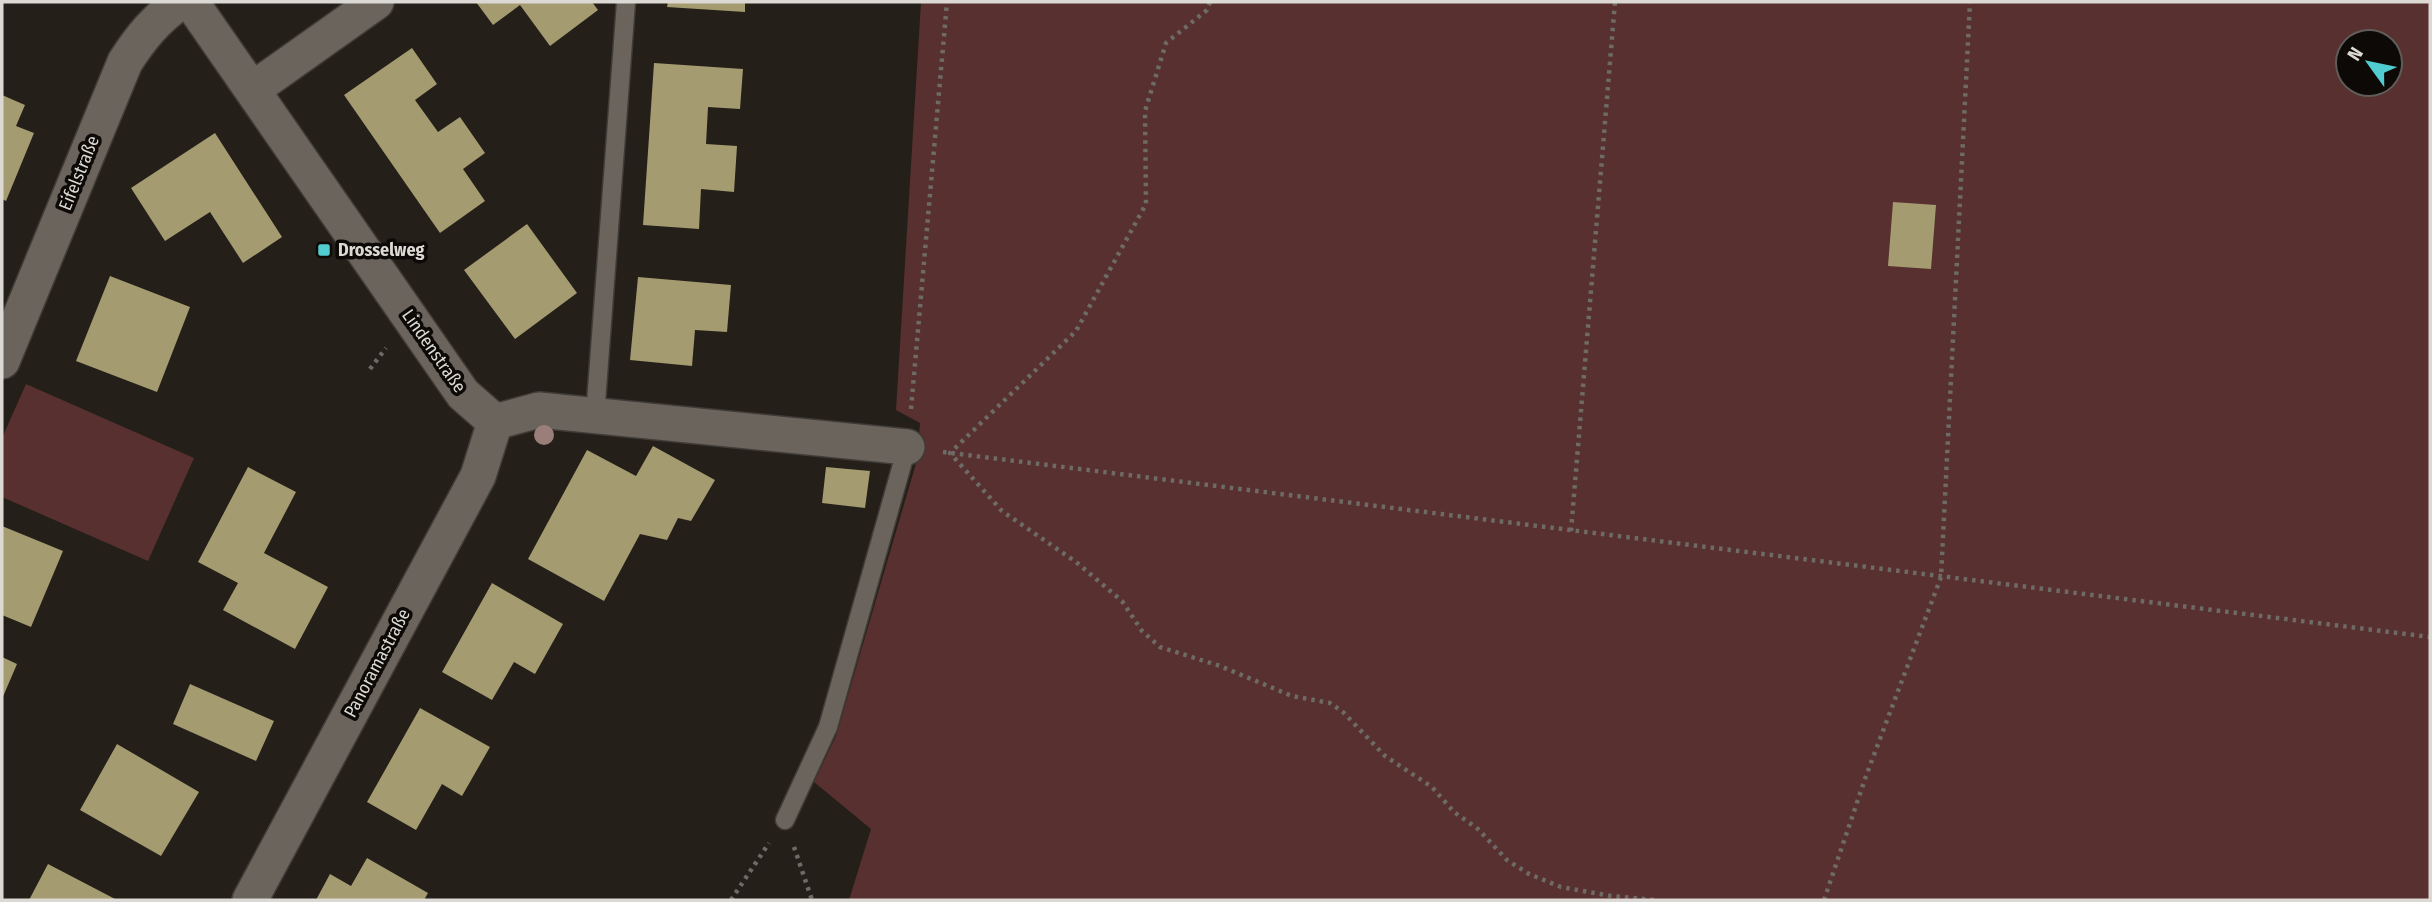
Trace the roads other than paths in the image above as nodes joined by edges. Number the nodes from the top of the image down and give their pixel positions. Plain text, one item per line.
1 (180, 2) edge
2 (191, 2) edge
3 (376, 2) edge
4 (626, 2) edge
5 (252, 90) junction
6 (2, 361) edge
7 (595, 416) junction
8 (495, 422) junction
9 (907, 447) joint
10 (785, 820) road end
11 (250, 900) edge

1 - 6 street, Eifelstraße
2 - 5 street, Lindenstraße
3 - 5 street
4 - 7 lane
5 - 8 street, Lindenstraße
7 - 8 street
7 - 9 street
8 - 11 street, Panoramastraße
9 - 10 lane

